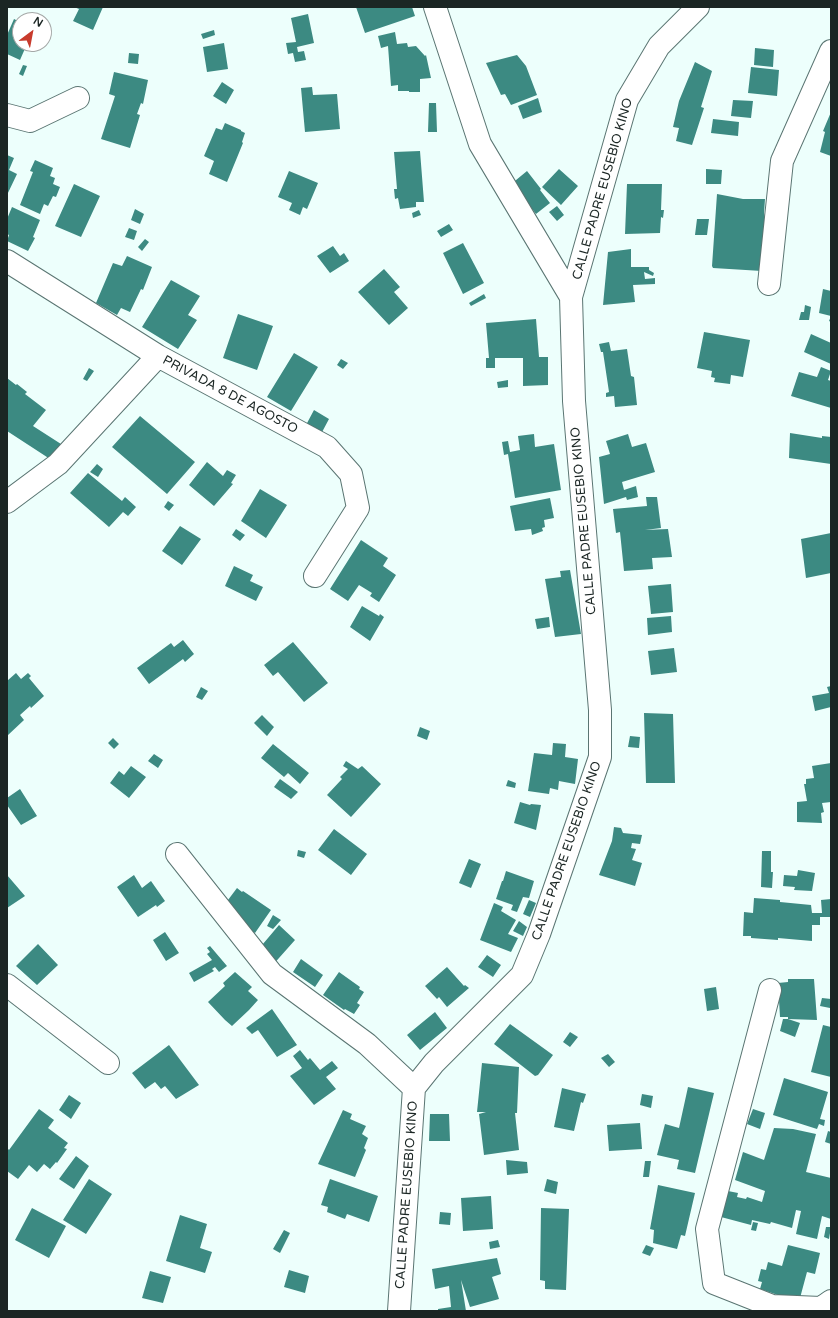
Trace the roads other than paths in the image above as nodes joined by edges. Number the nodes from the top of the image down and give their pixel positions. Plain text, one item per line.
1 (435, 7) edge
2 (698, 7) edge
3 (831, 51) edge
4 (78, 98) dead end
5 (7, 115) edge
6 (7, 261) edge
7 (769, 284) dead end
8 (571, 297) junction
9 (158, 356) junction
10 (7, 502) edge
11 (315, 576) dead end
12 (177, 854) dead end
13 (7, 985) edge
14 (770, 990) dead end
15 (108, 1063) dead end
16 (414, 1088) junction
17 (831, 1301) edge
18 (399, 1311) edge

1 - 8 street, CALLE PADRE EUSEBIO KINO
2 - 8 street, CALLE PADRE EUSEBIO KINO
3 - 7 street
4 - 5 street
6 - 9 street, PRIVADA 8 DE AGOSTO
8 - 16 street, CALLE PADRE EUSEBIO KINO
9 - 10 street
9 - 11 street, PRIVADA 8 DE AGOSTO
12 - 16 street
13 - 15 street
14 - 17 street
16 - 18 street, CALLE PADRE EUSEBIO KINO

